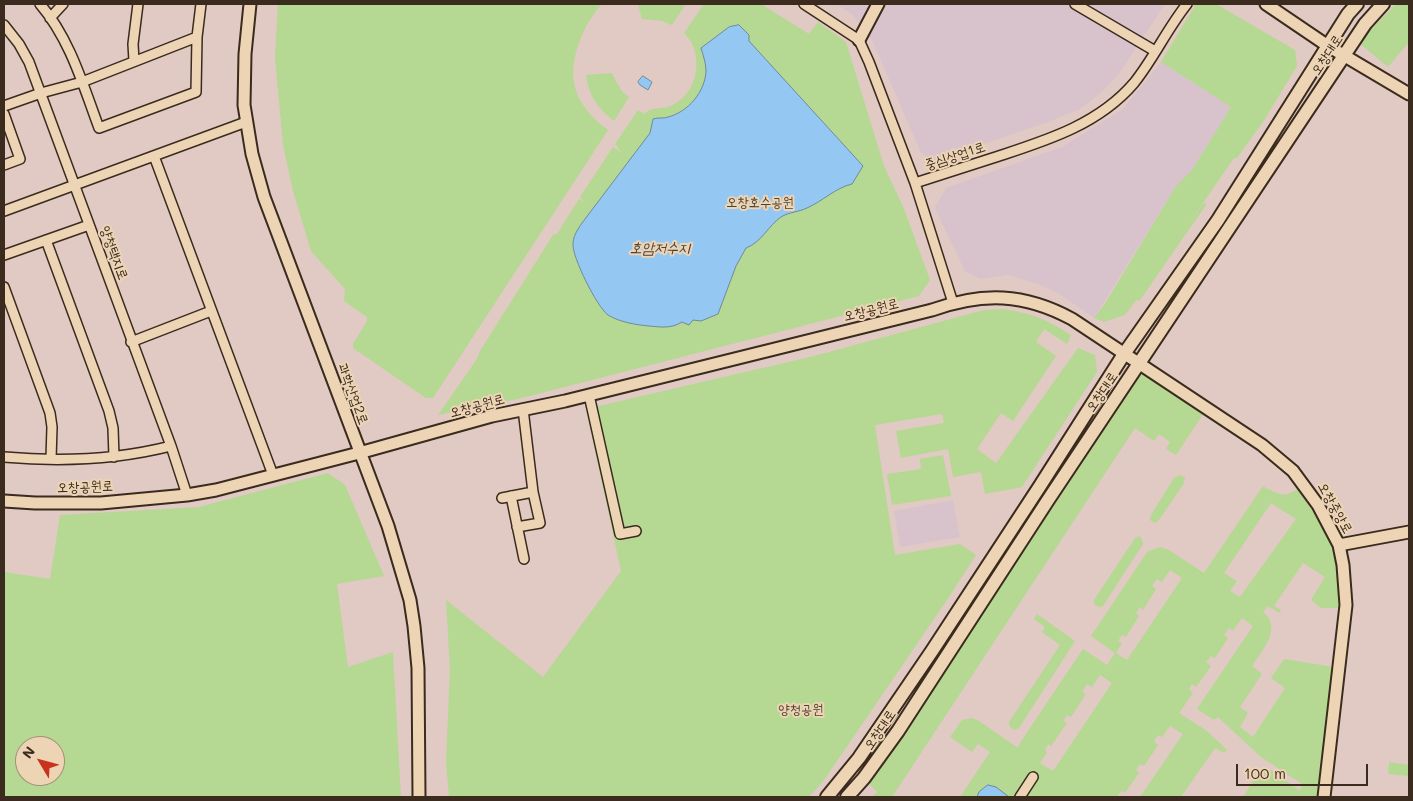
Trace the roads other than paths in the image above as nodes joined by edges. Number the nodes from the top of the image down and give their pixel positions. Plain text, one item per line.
1 (40, 4) edge
2 (63, 4) edge
3 (138, 4) edge
4 (201, 4) edge
5 (250, 4) edge
6 (804, 4) edge
7 (878, 4) edge
8 (1075, 4) edge
9 (1179, 4) edge
10 (1187, 4) edge
11 (1266, 4) edge
12 (1357, 4) edge
13 (1383, 4) edge
14 (50, 18) junction
15 (1173, 21) junction
16 (4, 25) edge
17 (197, 36) junction
18 (859, 40) junction
19 (1328, 46) junction
20 (1155, 51) junction
21 (1345, 56) junction
22 (134, 62) junction
23 (82, 82) junction
24 (41, 93) junction
25 (1409, 94) edge
26 (4, 106) edge
27 (4, 114) edge
28 (246, 122) junction
29 (154, 156) junction
30 (4, 165) edge
31 (915, 183) junction
32 (75, 185) junction
33 (4, 211) edge
34 (89, 225) junction
35 (46, 240) junction
36 (4, 255) edge
37 (4, 287) edge
38 (953, 303) junction
39 (211, 311) junction
40 (131, 342) junction
41 (1124, 354) junction
42 (1138, 364) junction
43 (590, 395) junction
44 (523, 409) junction
45 (171, 446) junction
46 (359, 453) junction
47 (4, 457) edge
48 (114, 457) junction
49 (51, 459) junction
50 (273, 476) junction
51 (533, 492) junction
52 (187, 495) junction
53 (4, 501) edge
54 (518, 527) junction
55 (636, 531) dead end
56 (1409, 532) edge
57 (1338, 545) junction
58 (524, 559) dead end
59 (1033, 777) dead end
60 (419, 797) edge
61 (826, 797) edge
62 (847, 797) edge
63 (1020, 797) edge
64 (1324, 797) edge

1 - 14 street
2 - 14 street
3 - 22 street
4 - 17 street
5 - 28 street, 과학산업2로
6 - 18 street
7 - 18 street
8 - 20 street
9 - 15 street
10 - 15 street
11 - 19 street
12 - 19 main road, 오창대로
13 - 21 main road, 오창대로
14 - 23 street
15 - 20 street, 중심상업1로
16 - 24 street, 양청택지로
17 - 22 street
17 - 23 street
18 - 31 street, 중심상업1로
19 - 21 street
19 - 41 main road, 오창대로
20 - 31 street, 중심상업1로
21 - 25 street
21 - 42 main road, 오창대로
22 - 23 street
23 - 24 street
24 - 26 street
24 - 32 street, 양청택지로
27 - 30 street
28 - 29 street
28 - 46 street, 과학산업2로
29 - 32 street
29 - 39 street
31 - 38 street
32 - 33 street
32 - 34 street, 양청택지로
34 - 35 street
34 - 40 street, 양청택지로
35 - 36 street
35 - 48 street
37 - 49 street
38 - 41 street, 오창공원로
38 - 43 street, 오창공원로
39 - 40 street
39 - 50 street
40 - 45 street, 양청택지로
41 - 42 street, 오창중앙로
41 - 61 main road, 오창대로
42 - 57 street, 오창중앙로
42 - 62 main road, 오창대로
43 - 44 street, 오창공원로
43 - 55 street
44 - 46 street, 오창공원로
44 - 51 street
45 - 48 street
45 - 52 street, 양청택지로
46 - 50 street, 오창공원로
46 - 60 street, 과학산업2로
47 - 49 street
48 - 49 street
50 - 52 street, 오창공원로
51 - 54 street
51 - 54 street
52 - 53 street, 오창공원로
54 - 58 street
56 - 57 street
57 - 64 street, 오창중앙로
59 - 63 street

